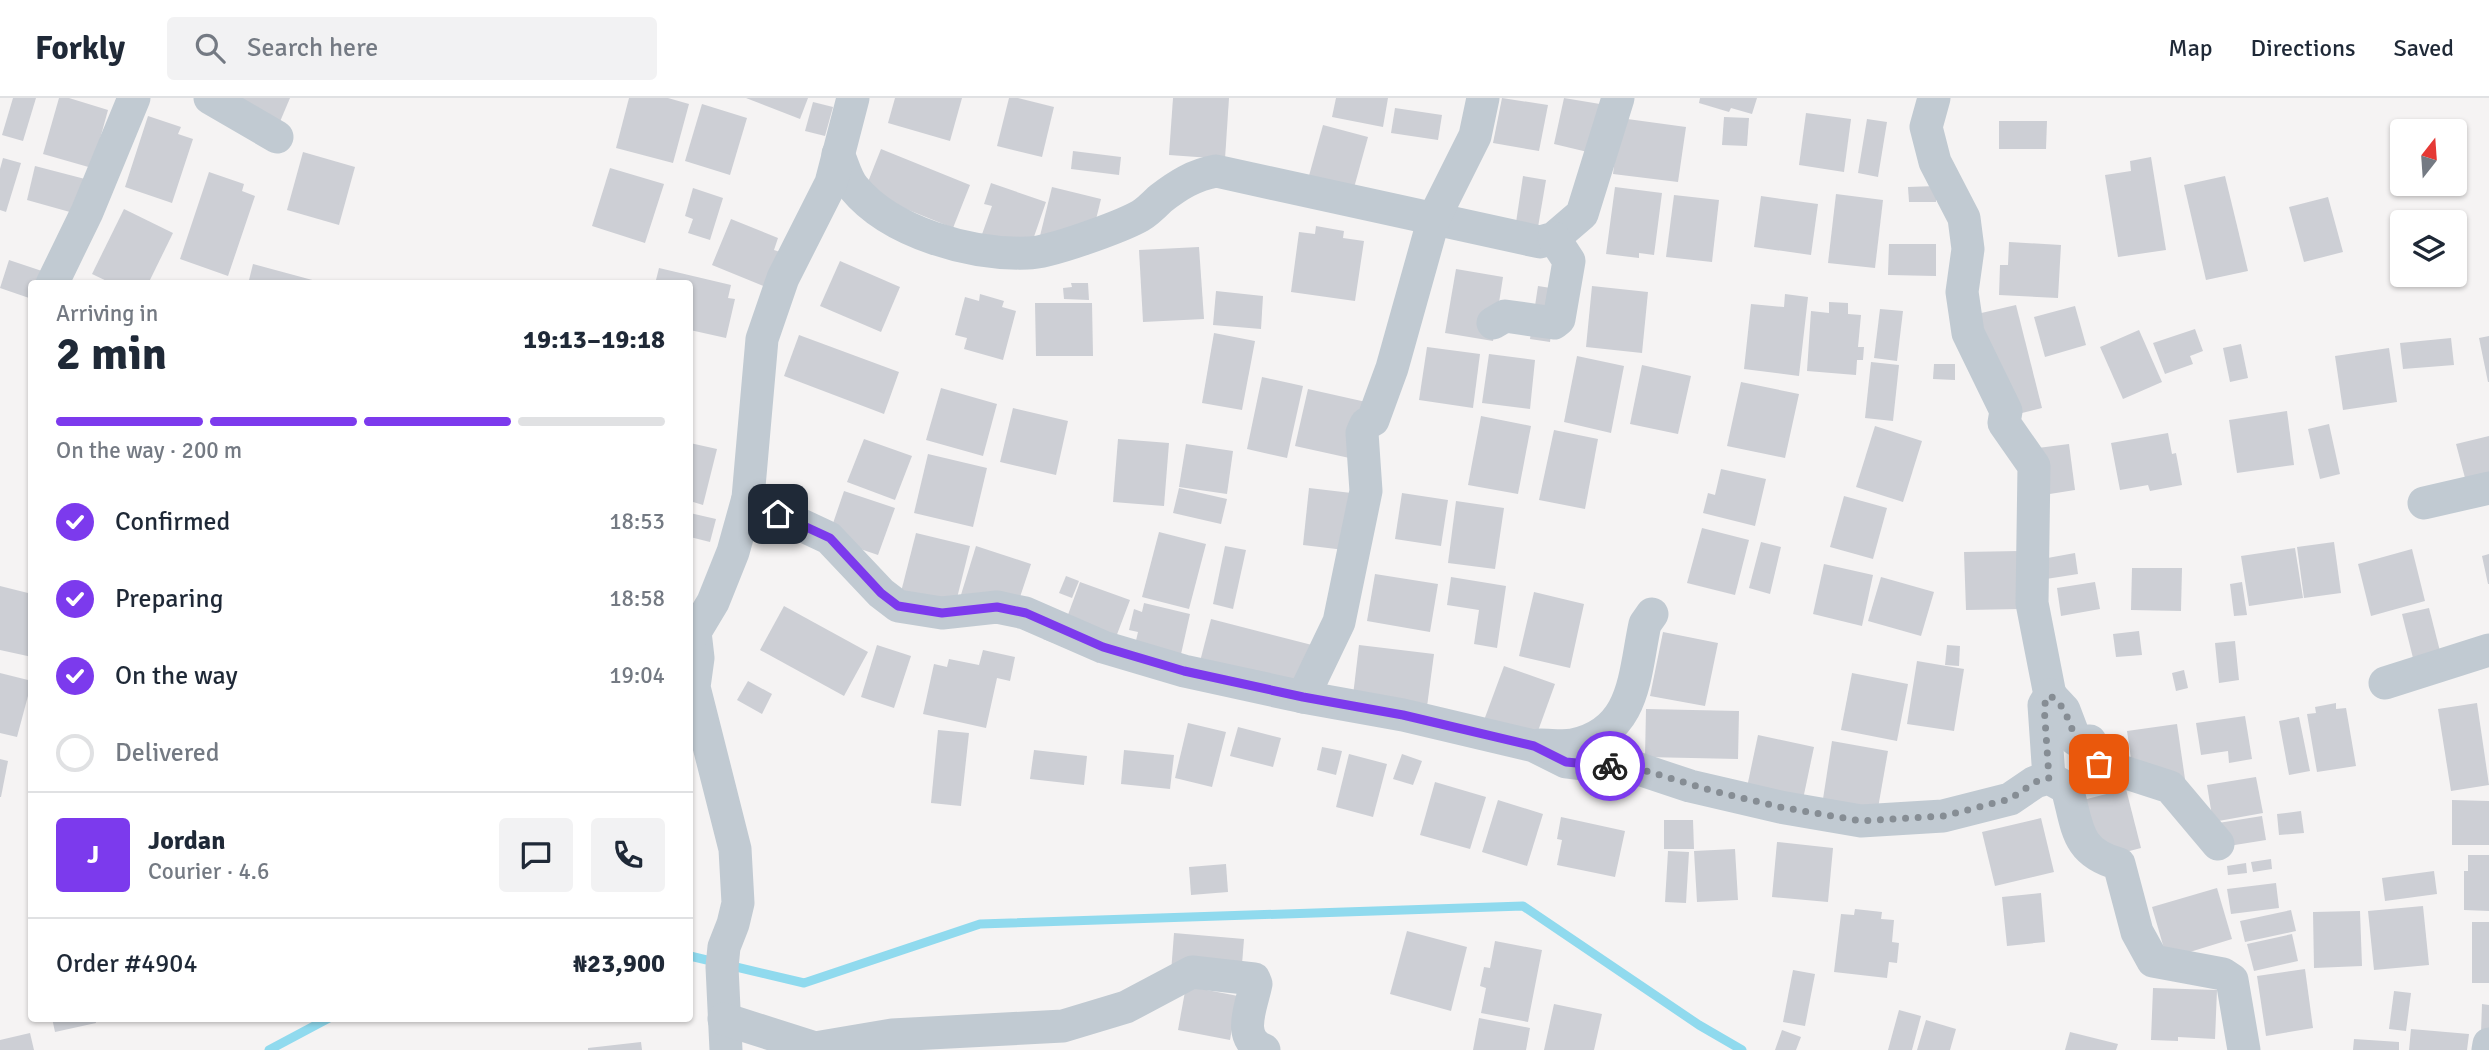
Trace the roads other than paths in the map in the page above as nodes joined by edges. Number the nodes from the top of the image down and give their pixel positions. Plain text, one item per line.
1 (134, 98) edge
2 (210, 98) edge
3 (853, 98) edge
4 (1483, 98) edge
5 (1618, 98) edge
6 (1934, 98) edge
7 (277, 137) dead end
8 (838, 153) junction
9 (1434, 218) junction
10 (1554, 238) junction
11 (54, 280) edge
12 (1493, 323) dead end
13 (2489, 488) edge
14 (748, 498) junction
15 (2424, 503) dead end
16 (1652, 614) dead end
17 (693, 632) edge
18 (693, 637) edge
19 (2489, 650) edge
20 (2385, 683) dead end
21 (2050, 695) junction
22 (1303, 697) junction
23 (1534, 746) junction
24 (2049, 778) junction
25 (2218, 844) dead end
26 (725, 1034) edge
27 (2489, 1044) edge
28 (1264, 1050) edge
29 (2244, 1050) edge
30 (2488, 1050) edge

1 - 11 street
2 - 7 street
3 - 8 street
4 - 9 street
5 - 10 street
6 - 21 street
8 - 9 street
8 - 14 street
9 - 10 street
9 - 22 street
10 - 12 street
13 - 15 street
14 - 17 street
14 - 22 street
16 - 23 street
18 - 26 street
19 - 20 street
21 - 24 street
21 - 25 street
22 - 23 street
23 - 24 street
24 - 29 street
26 - 28 street
27 - 30 street

